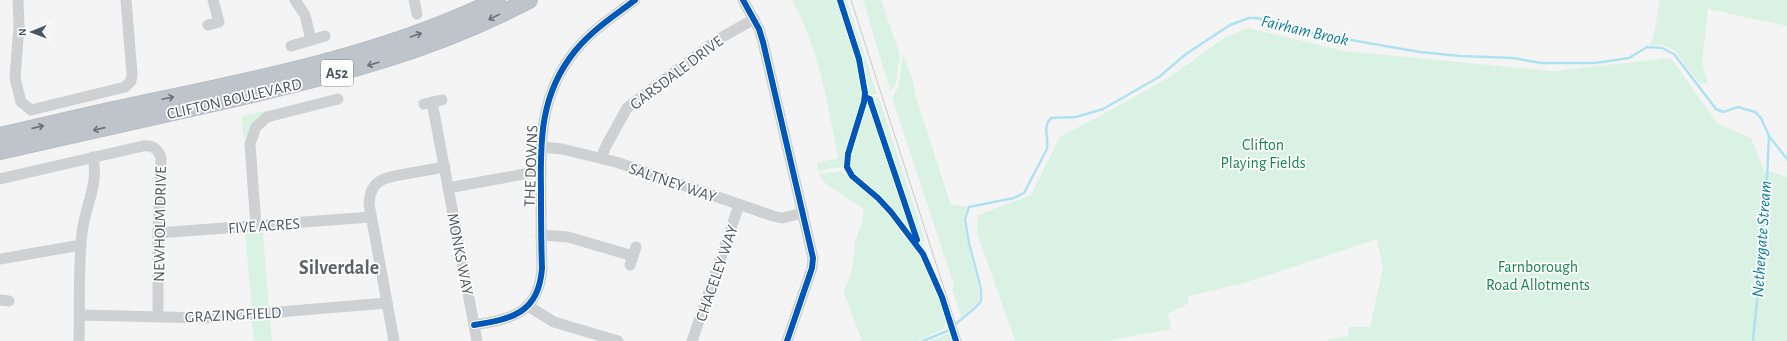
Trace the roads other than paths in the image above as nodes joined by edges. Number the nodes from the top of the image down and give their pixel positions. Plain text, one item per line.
1 (18, 0) edge
2 (126, 0) edge
3 (213, 0) edge
4 (295, 0) edge
5 (497, 0) edge
6 (529, 0) edge
7 (635, 0) edge
8 (743, 0) edge
9 (754, 19) junction
10 (208, 25) dead end
11 (325, 36) dead end
12 (311, 40) junction
13 (291, 46) dead end
14 (433, 102) dead end
15 (333, 103) dead end
16 (0, 136) edge
17 (541, 147) junction
18 (0, 151) edge
19 (93, 157) junction
20 (602, 158) junction
21 (445, 167) junction
22 (541, 171) junction
23 (0, 179) edge
24 (448, 188) junction
25 (739, 205) junction
26 (803, 213) junction
27 (371, 217) junction
28 (256, 226) junction
29 (158, 233) junction
30 (541, 235) junction
31 (81, 245) junction
32 (633, 256) dead end
33 (0, 259) edge
34 (387, 303) junction
35 (528, 306) junction
36 (80, 315) junction
37 (158, 316) junction
38 (474, 325) junction
39 (597, 338) edge
40 (79, 341) edge
41 (394, 341) edge
42 (477, 341) edge
43 (618, 341) edge
44 (692, 341) edge
45 (787, 341) edge

1 - 2 street
3 - 10 street
4 - 12 street
16 -> 5 highway, CLIFTON BOULEVARD / A52
6 -> 18 highway, CLIFTON BOULEVARD / A52
7 - 17 street, THE DOWNS
8 - 9 street
9 - 20 street, GARSDALE DRIVE
9 - 26 street
11 - 12 street
12 - 13 street
14 - 21 street, MONKS WAY
15 - 28 street
17 - 20 street, SALTNEY WAY
17 - 22 street, THE DOWNS
19 - 23 street, NEWHOLM DRIVE
19 - 29 street, NEWHOLM DRIVE
19 - 31 street
20 - 25 street, SALTNEY WAY
21 - 24 street, MONKS WAY
21 - 27 street
22 - 24 street
22 - 30 street, THE DOWNS
24 - 38 street, MONKS WAY
25 - 26 street, SALTNEY WAY
25 - 44 street, CHACELEY WAY
26 - 45 street
27 - 28 street, FIVE ACRES
27 - 34 street
28 - 29 street, FIVE ACRES
29 - 37 street, NEWHOLM DRIVE
30 - 32 street
30 - 35 street, THE DOWNS
31 - 33 street
31 - 36 street
34 - 37 street, GRAZINGFIELD
34 - 41 street
35 - 38 street, THE DOWNS
35 - 39 street
36 - 37 street, GRAZINGFIELD
36 - 40 street
38 - 42 street, MONKS WAY
39 - 43 street

